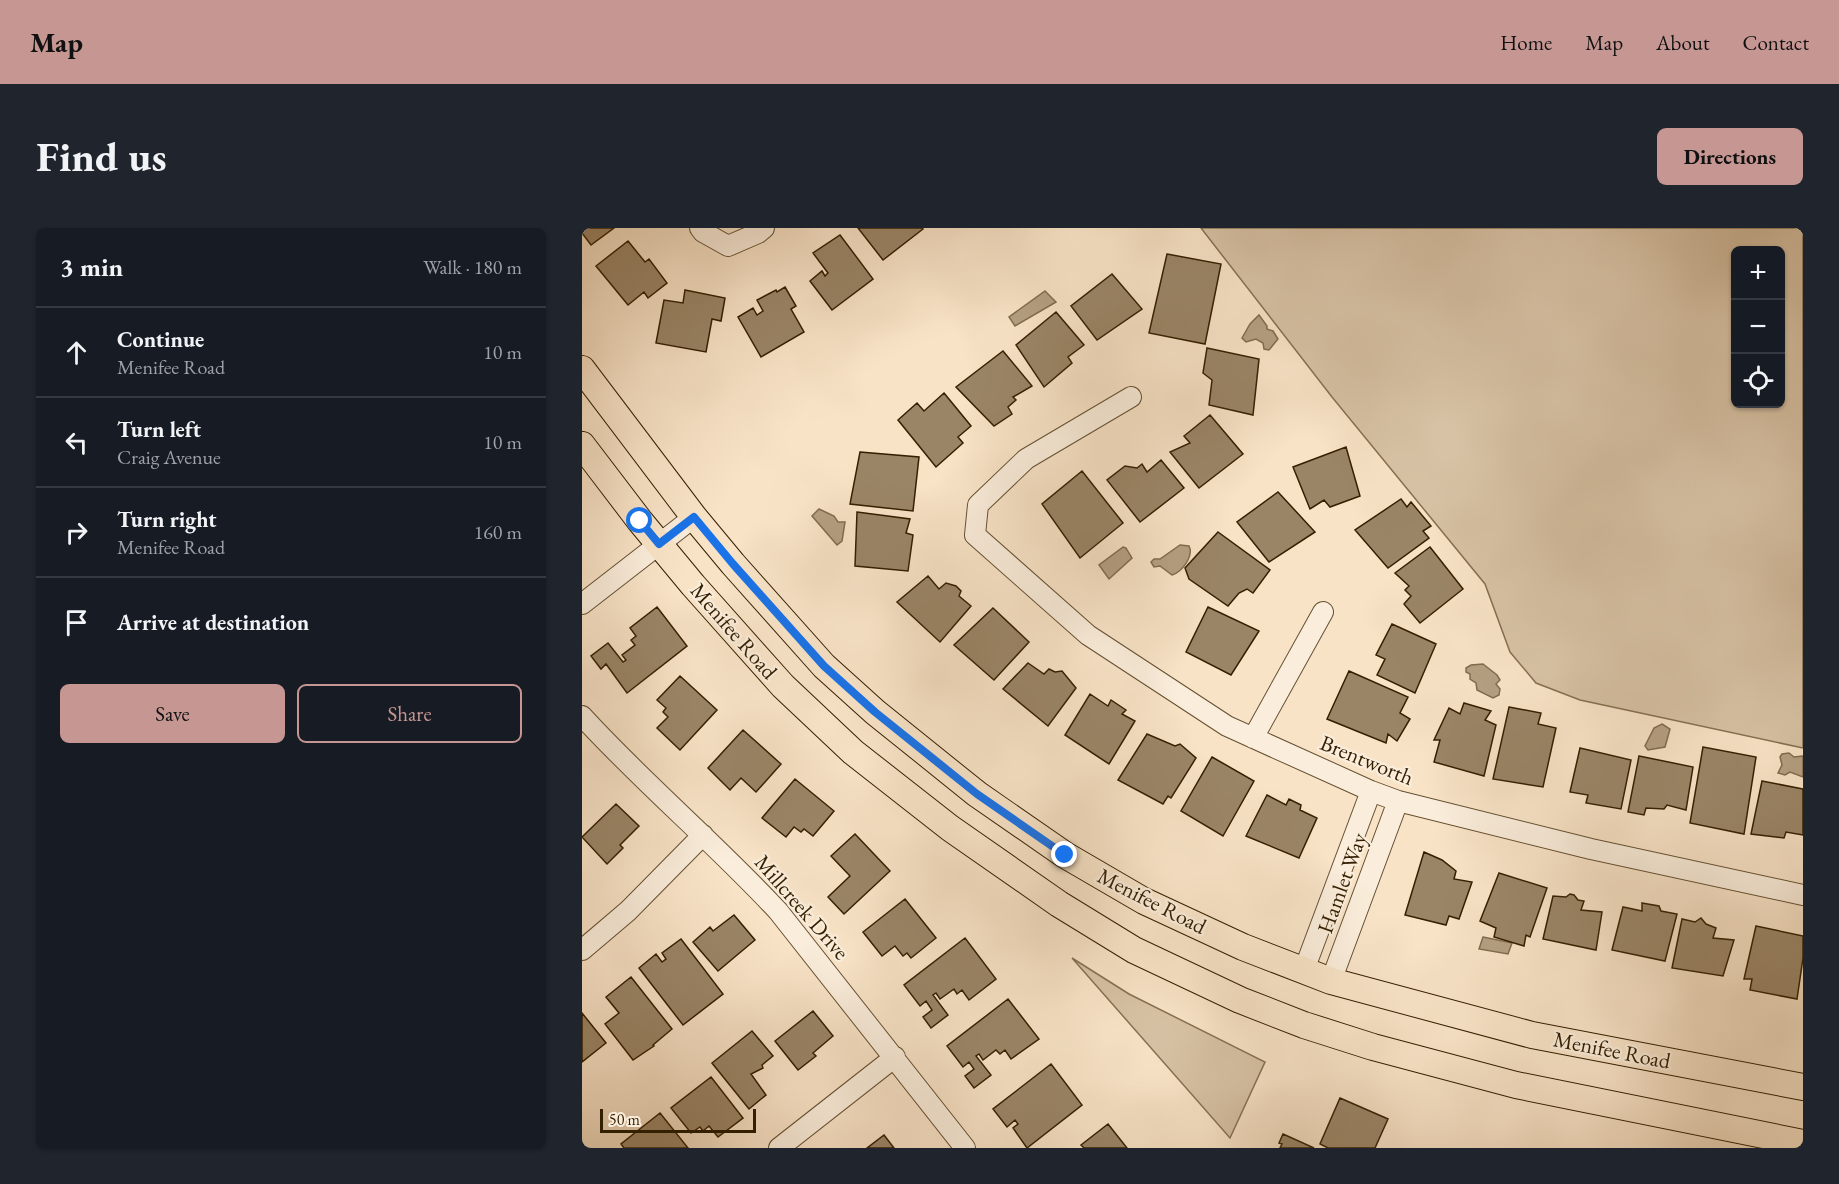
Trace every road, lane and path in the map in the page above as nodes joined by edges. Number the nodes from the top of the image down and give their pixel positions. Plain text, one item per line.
1 (700, 228) edge
2 (764, 228) edge
3 (582, 369) edge
4 (1131, 397) dead end
5 (582, 445) edge
6 (694, 517) junction
7 (659, 544) junction
8 (582, 604) edge
9 (1323, 612) dead end
10 (582, 716) edge
11 (1253, 738) junction
12 (1371, 791) junction
13 (1398, 801) junction
14 (703, 835) junction
15 (1803, 895) edge
16 (582, 950) edge
17 (1304, 970) junction
18 (1331, 981) junction
19 (895, 1057) junction
20 (1803, 1087) edge
21 (1803, 1143) edge
22 (779, 1148) edge
23 (965, 1148) edge

1 - 2 street
3 - 6 main road, Menifee Road
4 - 11 street, Brentworth
5 - 7 main road, Menifee Road
6 - 7 street
6 - 17 main road, Menifee Road
7 - 8 street
7 - 21 main road, Menifee Road
9 - 11 street
10 - 14 street, Millcreek Drive
11 - 12 street, Brentworth
12 - 13 street, Brentworth
12 - 17 street, Hamlet Way
13 - 15 street, Brentworth
13 - 18 street, Hamlet Way
14 - 16 street
14 - 19 street, Millcreek Drive
17 - 18 main road, Menifee Road
18 - 20 main road, Menifee Road
19 - 22 street
19 - 23 street, Millcreek Drive

